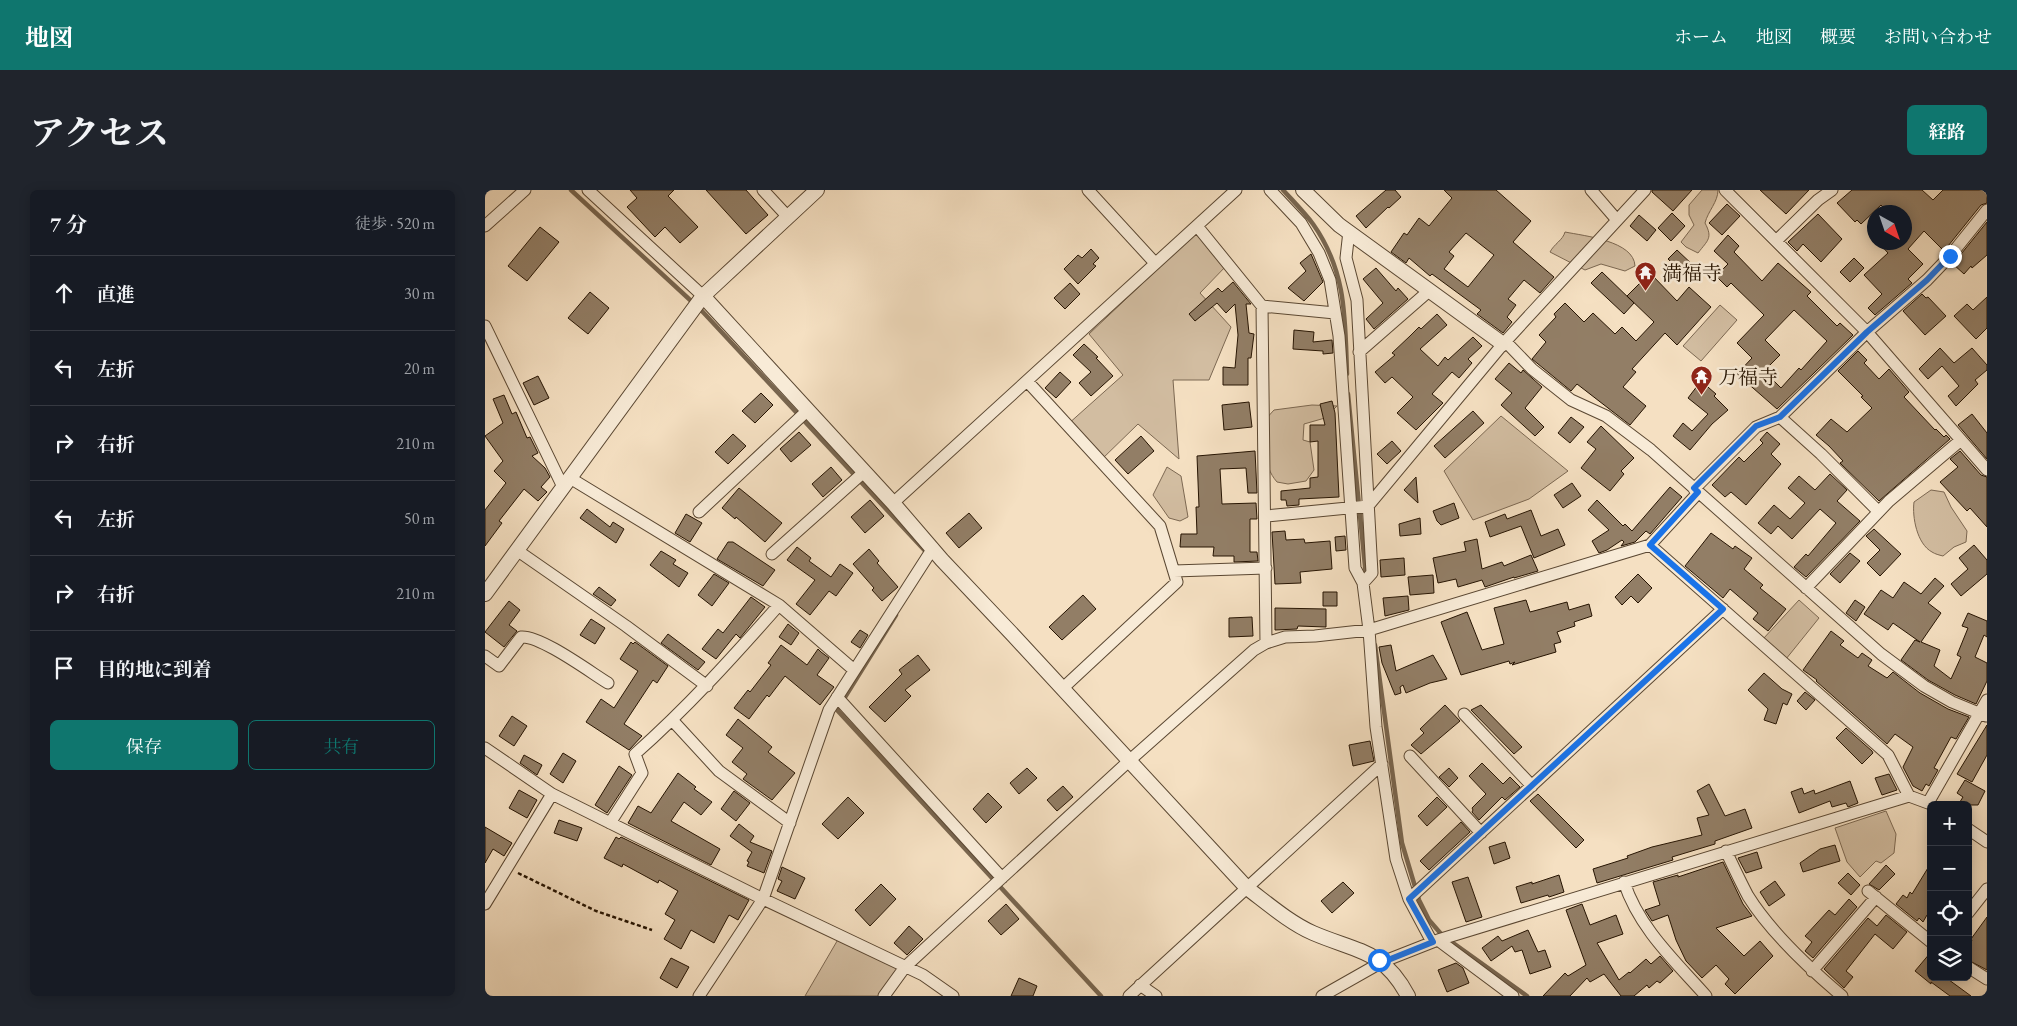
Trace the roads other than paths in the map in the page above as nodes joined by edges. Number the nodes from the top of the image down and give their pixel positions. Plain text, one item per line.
1 (525, 190) edge
2 (587, 190) edge
3 (763, 190) edge
4 (817, 190) edge
5 (1088, 190) edge
6 (1236, 190) edge
7 (1270, 190) edge
8 (1303, 190) edge
9 (1591, 190) edge
10 (1645, 190) edge
11 (1725, 190) edge
12 (1832, 190) edge
13 (1987, 210) edge
14 (788, 217) junction
15 (1617, 220) junction
16 (485, 226) edge
17 (1197, 226) junction
18 (1349, 231) junction
19 (1777, 240) junction
20 (1155, 263) junction
21 (1430, 290) junction
22 (703, 296) junction
23 (1262, 306) junction
24 (1335, 313) junction
25 (485, 326) edge
26 (1867, 332) junction
27 (1505, 343) junction
28 (1359, 352) junction
29 (1027, 381) junction
30 (808, 410) junction
31 (1780, 417) junction
32 (1961, 440) junction
33 (1987, 470) edge
34 (864, 472) junction
35 (567, 483) junction
36 (1696, 490) junction
37 (893, 504) junction
38 (1368, 506) junction
39 (1350, 507) junction
40 (1878, 511) junction
41 (699, 512) dead end
42 (1266, 516) junction
43 (1650, 545) junction
44 (933, 548) junction
45 (518, 551) junction
46 (772, 554) dead end
47 (1266, 568) junction
48 (1173, 571) junction
49 (1363, 583) junction
50 (1806, 588) junction
51 (485, 594) edge
52 (779, 606) junction
53 (1723, 609) junction
54 (1369, 630) junction
55 (1266, 643) junction
56 (485, 656) edge
57 (854, 670) junction
58 (608, 683) dead end
59 (707, 686) junction
60 (1063, 688) junction
61 (837, 697) junction
62 (1987, 700) edge
63 (1463, 714) dead end
64 (1984, 714) edge
65 (673, 721) junction
66 (485, 748) edge
67 (1410, 756) dead end
68 (1129, 760) junction
69 (1382, 764) junction
70 (1532, 786) junction
71 (552, 794) junction
72 (1909, 796) junction
73 (1932, 801) edge
74 (1927, 803) edge
75 (611, 823) junction
76 (790, 823) junction
77 (1972, 832) edge
78 (1481, 833) junction
79 (1987, 842) edge
80 (1726, 851) junction
81 (1002, 878) junction
82 (1625, 882) junction
83 (1247, 888) junction
84 (1987, 889) edge
85 (763, 899) junction
86 (1409, 899) junction
87 (485, 904) edge
88 (1972, 908) edge
89 (1927, 939) edge
90 (1435, 941) junction
91 (1383, 962) junction
92 (905, 967) junction
93 (1972, 970) edge
94 (1812, 971) junction
95 (1987, 979) edge
96 (1141, 985) junction
97 (699, 996) edge
98 (884, 996) edge
99 (953, 996) edge
100 (1129, 996) edge
101 (1156, 996) edge
102 (1322, 996) edge
103 (1408, 996) edge
104 (1513, 996) edge
105 (1706, 996) edge
106 (1842, 996) edge

1 - 16 street
2 - 22 street
3 - 14 street
4 - 14 street
5 - 20 street
6 - 17 street
7 - 24 street
8 - 18 street
9 - 15 street
10 - 15 street
11 - 19 street
12 - 19 street
13 - 26 street
14 - 22 street
15 - 27 street
17 - 20 street
17 - 23 street
18 - 21 street
18 - 28 street
19 - 26 street
20 - 29 street
21 - 27 street
21 - 28 street
22 - 30 street
22 - 35 street
23 - 24 street
23 - 42 street
24 - 39 street
25 - 35 street
26 - 31 street
26 - 32 street
27 - 36 street
27 - 38 street
28 - 38 street
29 - 37 street
29 - 48 street
30 - 34 street
30 - 41 street
31 - 36 street
31 - 40 street
32 - 33 street
32 - 40 street
34 - 37 street
34 - 46 street
35 - 45 street
35 - 52 street
36 - 43 street
36 - 50 street
37 - 44 street
38 - 39 street
38 - 49 street
39 - 42 street
39 - 49 street
40 - 50 street
42 - 47 street
43 - 53 street
43 - 54 street
44 - 57 street
44 - 60 street
45 - 51 street
45 - 59 street
47 - 48 street
47 - 55 street
48 - 60 street
49 - 54 street
50 - 64 street
52 - 57 street
52 - 59 street
53 - 70 street
53 - 72 street
54 - 55 street
54 - 69 street
55 - 68 street
56 - 58 street
57 - 61 street
59 - 65 street
60 - 68 street
61 - 76 street
61 - 81 street
62 - 64 street
63 - 70 street
64 - 73 street
65 - 75 street
65 - 76 street
66 - 71 street
67 - 78 street
68 - 81 street
68 - 83 street
69 - 83 street
69 - 86 street
70 - 78 street
71 - 75 street
71 - 87 street
72 - 74 street
72 - 80 street
75 - 85 street
76 - 85 street
77 - 79 street
78 - 86 street
80 - 82 street
80 - 94 street
81 - 92 street
82 - 90 street
82 - 105 street
83 - 91 street
83 - 96 street
84 - 88 street
85 - 92 street
85 - 97 street
86 - 90 street
89 - 94 street
90 - 91 street
90 - 104 street
91 - 102 street
91 - 103 street
92 - 98 street
92 - 99 street
93 - 95 street
94 - 106 street
96 - 100 street
96 - 101 street

